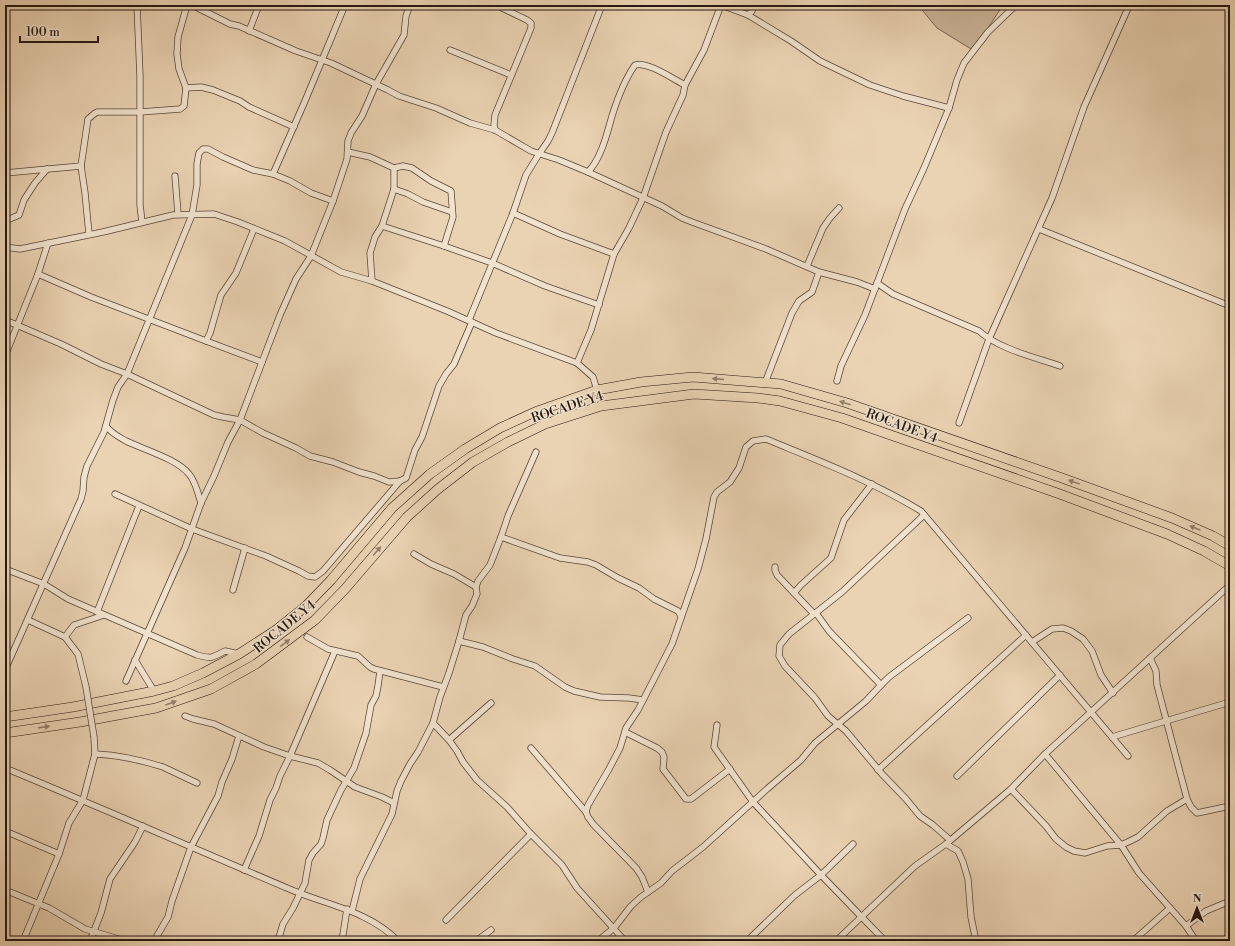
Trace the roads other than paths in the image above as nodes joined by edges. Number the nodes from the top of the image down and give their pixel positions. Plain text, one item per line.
1 (137, 5) edge
2 (187, 5) edge
3 (194, 5) edge
4 (259, 5) edge
5 (337, 5) edge
6 (410, 5) edge
7 (496, 5) edge
8 (602, 5) edge
9 (721, 5) edge
10 (754, 5) edge
11 (1016, 5) edge
12 (1129, 6) edge
13 (344, 7) edge
14 (748, 16) junction
15 (249, 31) junction
16 (450, 50) dead end
17 (322, 60) junction
18 (511, 75) junction
19 (376, 84) junction
20 (685, 85) junction
21 (186, 88) junction
22 (949, 108) junction
23 (140, 112) junction
24 (294, 127) junction
25 (495, 130) junction
26 (348, 152) junction
27 (539, 154) junction
28 (81, 166) junction
29 (394, 168) junction
30 (47, 170) junction
31 (588, 172) junction
32 (5, 173) edge
33 (273, 174) junction
34 (175, 176) dead end
35 (394, 189) junction
36 (643, 198) junction
37 (333, 201) junction
38 (839, 208) dead end
39 (452, 212) junction
40 (513, 213) junction
41 (178, 214) junction
42 (192, 214) junction
43 (5, 221) edge
44 (142, 222) junction
45 (382, 226) junction
46 (254, 229) junction
47 (1039, 229) junction
48 (89, 234) junction
49 (48, 243) junction
50 (444, 246) junction
51 (5, 247) edge
52 (614, 254) junction
53 (311, 256) junction
54 (492, 263) junction
55 (807, 266) junction
56 (819, 272) junction
57 (38, 274) junction
58 (372, 281) junction
59 (876, 286) junction
60 (599, 305) junction
61 (1230, 306) edge
62 (150, 319) junction
63 (5, 320) edge
64 (471, 321) junction
65 (17, 325) junction
66 (989, 339) junction
67 (206, 341) junction
68 (5, 356) edge
69 (262, 362) junction
70 (577, 363) junction
71 (1060, 366) dead end
72 (127, 374) junction
73 (837, 381) dead end
74 (765, 383) junction
75 (597, 390) junction
76 (240, 420) junction
77 (959, 423) dead end
78 (106, 426) junction
79 (536, 452) dead end
80 (400, 481) junction
81 (872, 484) junction
82 (115, 494) dead end
83 (201, 503) junction
84 (139, 506) junction
85 (924, 515) junction
86 (192, 529) junction
87 (502, 537) junction
88 (1230, 546) edge
89 (245, 548) junction
90 (414, 554) dead end
91 (1230, 566) edge
92 (775, 567) dead end
93 (5, 569) edge
94 (44, 584) junction
95 (1230, 585) edge
96 (476, 587) junction
97 (233, 590) dead end
98 (794, 593) junction
99 (97, 612) junction
100 (815, 613) junction
101 (104, 615) junction
102 (681, 616) junction
103 (968, 618) dead end
104 (28, 620) junction
105 (147, 634) junction
106 (1026, 635) junction
107 (65, 637) junction
108 (307, 637) dead end
109 (459, 642) junction
110 (1032, 642) junction
111 (334, 651) junction
112 (239, 654) junction
113 (1150, 658) junction
114 (135, 660) junction
115 (5, 670) edge
116 (380, 671) junction
117 (1060, 675) junction
118 (126, 681) dead end
119 (881, 685) junction
120 (443, 687) junction
121 (154, 691) junction
122 (1113, 693) junction
123 (643, 700) junction
124 (1230, 702) edge
125 (491, 703) dead end
126 (1091, 712) junction
127 (186, 716) dead end
128 (5, 717) edge
129 (1166, 721) junction
130 (433, 723) junction
131 (838, 724) junction
132 (717, 725) dead end
133 (625, 732) junction
134 (5, 733) edge
135 (239, 736) junction
136 (1112, 737) junction
137 (449, 740) junction
138 (531, 748) dead end
139 (95, 754) junction
140 (1045, 754) junction
141 (290, 756) junction
142 (1128, 756) dead end
143 (5, 768) edge
144 (730, 769) junction
145 (878, 770) junction
146 (957, 776) dead end
147 (346, 782) junction
148 (197, 783) dead end
149 (1011, 789) junction
150 (1187, 799) junction
151 (82, 800) junction
152 (753, 802) junction
153 (394, 803) junction
154 (1230, 806) edge
155 (586, 812) junction
156 (143, 826) junction
157 (5, 830) edge
158 (530, 834) junction
159 (948, 842) junction
160 (853, 844) dead end
161 (1121, 845) junction
162 (191, 847) junction
163 (59, 854) junction
164 (244, 870) junction
165 (821, 875) junction
166 (5, 890) edge
167 (648, 892) junction
168 (300, 894) junction
169 (1230, 901) edge
170 (39, 904) junction
171 (1170, 908) junction
172 (349, 910) junction
173 (862, 916) junction
174 (446, 920) dead end
175 (1186, 926) junction
176 (614, 928) junction
177 (491, 930) dead end
178 (93, 932) junction
179 (23, 941) edge
180 (90, 941) edge
181 (125, 941) edge
182 (154, 941) edge
183 (278, 941) edge
184 (342, 941) edge
185 (398, 941) edge
186 (476, 941) edge
187 (598, 941) edge
188 (625, 941) edge
189 (747, 941) edge
190 (836, 941) edge
191 (885, 941) edge
192 (976, 941) edge
193 (1133, 941) edge
194 (1196, 941) edge

1 - 23 street
2 - 21 street
3 - 15 street
4 - 15 street
5 - 13 street
6 - 19 street
7 - 18 street
8 - 27 street
9 - 14 street
9 - 20 street
10 - 14 street
11 - 22 street
12 - 47 street
13 - 17 street
14 - 22 street
15 - 17 street
16 - 18 street
17 - 19 street
17 - 24 street
18 - 25 street
19 - 25 street
19 - 26 street
20 - 31 street
20 - 36 street
21 - 23 street
21 - 24 street
22 - 59 street
23 - 28 street
23 - 44 street
24 - 33 street
25 - 27 street
26 - 29 street
26 - 37 street
27 - 31 street
27 - 40 street
28 - 30 street
28 - 48 street
29 - 35 street
29 - 39 street
30 - 32 street
30 - 43 street
31 - 36 street
33 - 37 street
33 - 42 street
34 - 41 street
35 - 39 street
35 - 45 street
36 - 52 street
36 - 55 street
37 - 53 street
38 - 55 street
39 - 50 street
40 - 52 street
40 - 54 street
41 - 42 street
41 - 44 street
42 - 46 street
42 - 62 street
44 - 48 street
45 - 50 street
45 - 58 street
46 - 53 street
46 - 67 street
47 - 61 street
47 - 66 street
48 - 49 street
49 - 51 street
49 - 57 street
50 - 54 street
52 - 60 street
53 - 58 street
53 - 69 street
54 - 60 street
54 - 64 street
55 - 56 street
56 - 59 street
56 - 74 street
57 - 62 street
57 - 65 street
58 - 64 street
59 - 66 street
59 - 73 street
60 - 70 street
62 - 67 street
62 - 72 street
63 - 65 street
64 - 70 street
64 - 80 street
65 - 68 street
65 - 72 street
66 - 71 street
66 - 77 street
67 - 69 street
69 - 76 street
70 - 75 street
72 - 76 street
72 - 78 street
74 -> 75 highway, ROCADE Y4
88 -> 74 highway, ROCADE Y4
75 - 112 highway, ROCADE Y4
76 - 80 street
76 - 83 street
78 - 83 street
78 - 94 street
79 - 87 street
80 - 89 street
81 - 85 street
81 - 98 street
81 - 102 street
82 - 84 street
83 - 86 street
84 - 86 street
84 - 99 street
85 - 100 street
85 - 106 street
86 - 89 street
86 - 105 street
87 - 96 street
87 - 102 street
89 - 97 street
90 - 96 street
134 -> 91 highway, ROCADE Y4
92 - 98 street
93 - 94 street
94 - 99 street
94 - 104 street
95 - 113 street
96 - 109 street
98 - 100 street
99 - 101 street
100 - 119 street
100 - 131 street
101 - 105 street
101 - 107 street
102 - 123 street
103 - 119 street
104 - 107 street
104 - 115 street
105 - 112 street
105 - 114 street
106 - 110 street
106 - 145 street
107 - 139 street, bridge
108 - 111 street
109 - 120 street
109 - 123 street
110 - 117 street
110 - 122 street
111 - 116 street
111 - 141 street
112 - 121 highway, ROCADE Y4
113 - 122 street
113 - 129 street
114 - 118 street
114 - 121 street
116 - 120 street
116 - 147 street
117 - 126 street
117 - 146 street
119 - 131 street
120 - 130 street
121 - 128 highway, ROCADE Y4
122 - 126 street
123 - 133 street
124 - 129 street
125 - 137 street
126 - 136 street
126 - 140 street
127 - 135 street
129 - 136 street
129 - 150 street
130 - 137 street
130 - 153 street
131 - 145 street
131 - 152 street
132 - 144 street
133 - 144 street
133 - 155 street
135 - 141 street
135 - 162 street
136 - 142 street
137 - 158 street
138 - 155 street
139 - 148 street
139 - 151 street
140 - 149 street
140 - 161 street
141 - 147 street
141 - 164 street
143 - 151 street
144 - 152 street
145 - 159 street
147 - 153 street
147 - 168 street
149 - 159 street
149 - 161 street
150 - 154 street
150 - 161 street
151 - 156 street
151 - 163 street
152 - 165 street
152 - 167 street
153 - 172 street
155 - 167 street
156 - 162 street
156 - 178 street
157 - 163 street
158 - 174 street
158 - 176 street
159 - 173 street
159 - 192 street
160 - 165 street
161 - 171 street
162 - 164 street
162 - 182 street
163 - 170 street
164 - 168 street
165 - 173 street
165 - 189 street
166 - 170 street
167 - 176 street
168 - 172 street
168 - 183 street
169 - 175 street
170 - 178 street
170 - 179 street
171 - 175 street
171 - 193 street
172 - 184 street
172 - 185 street
173 - 190 street
173 - 191 street
175 - 194 street
176 - 187 street
176 - 188 street
177 - 186 street
178 - 180 street
178 - 181 street

